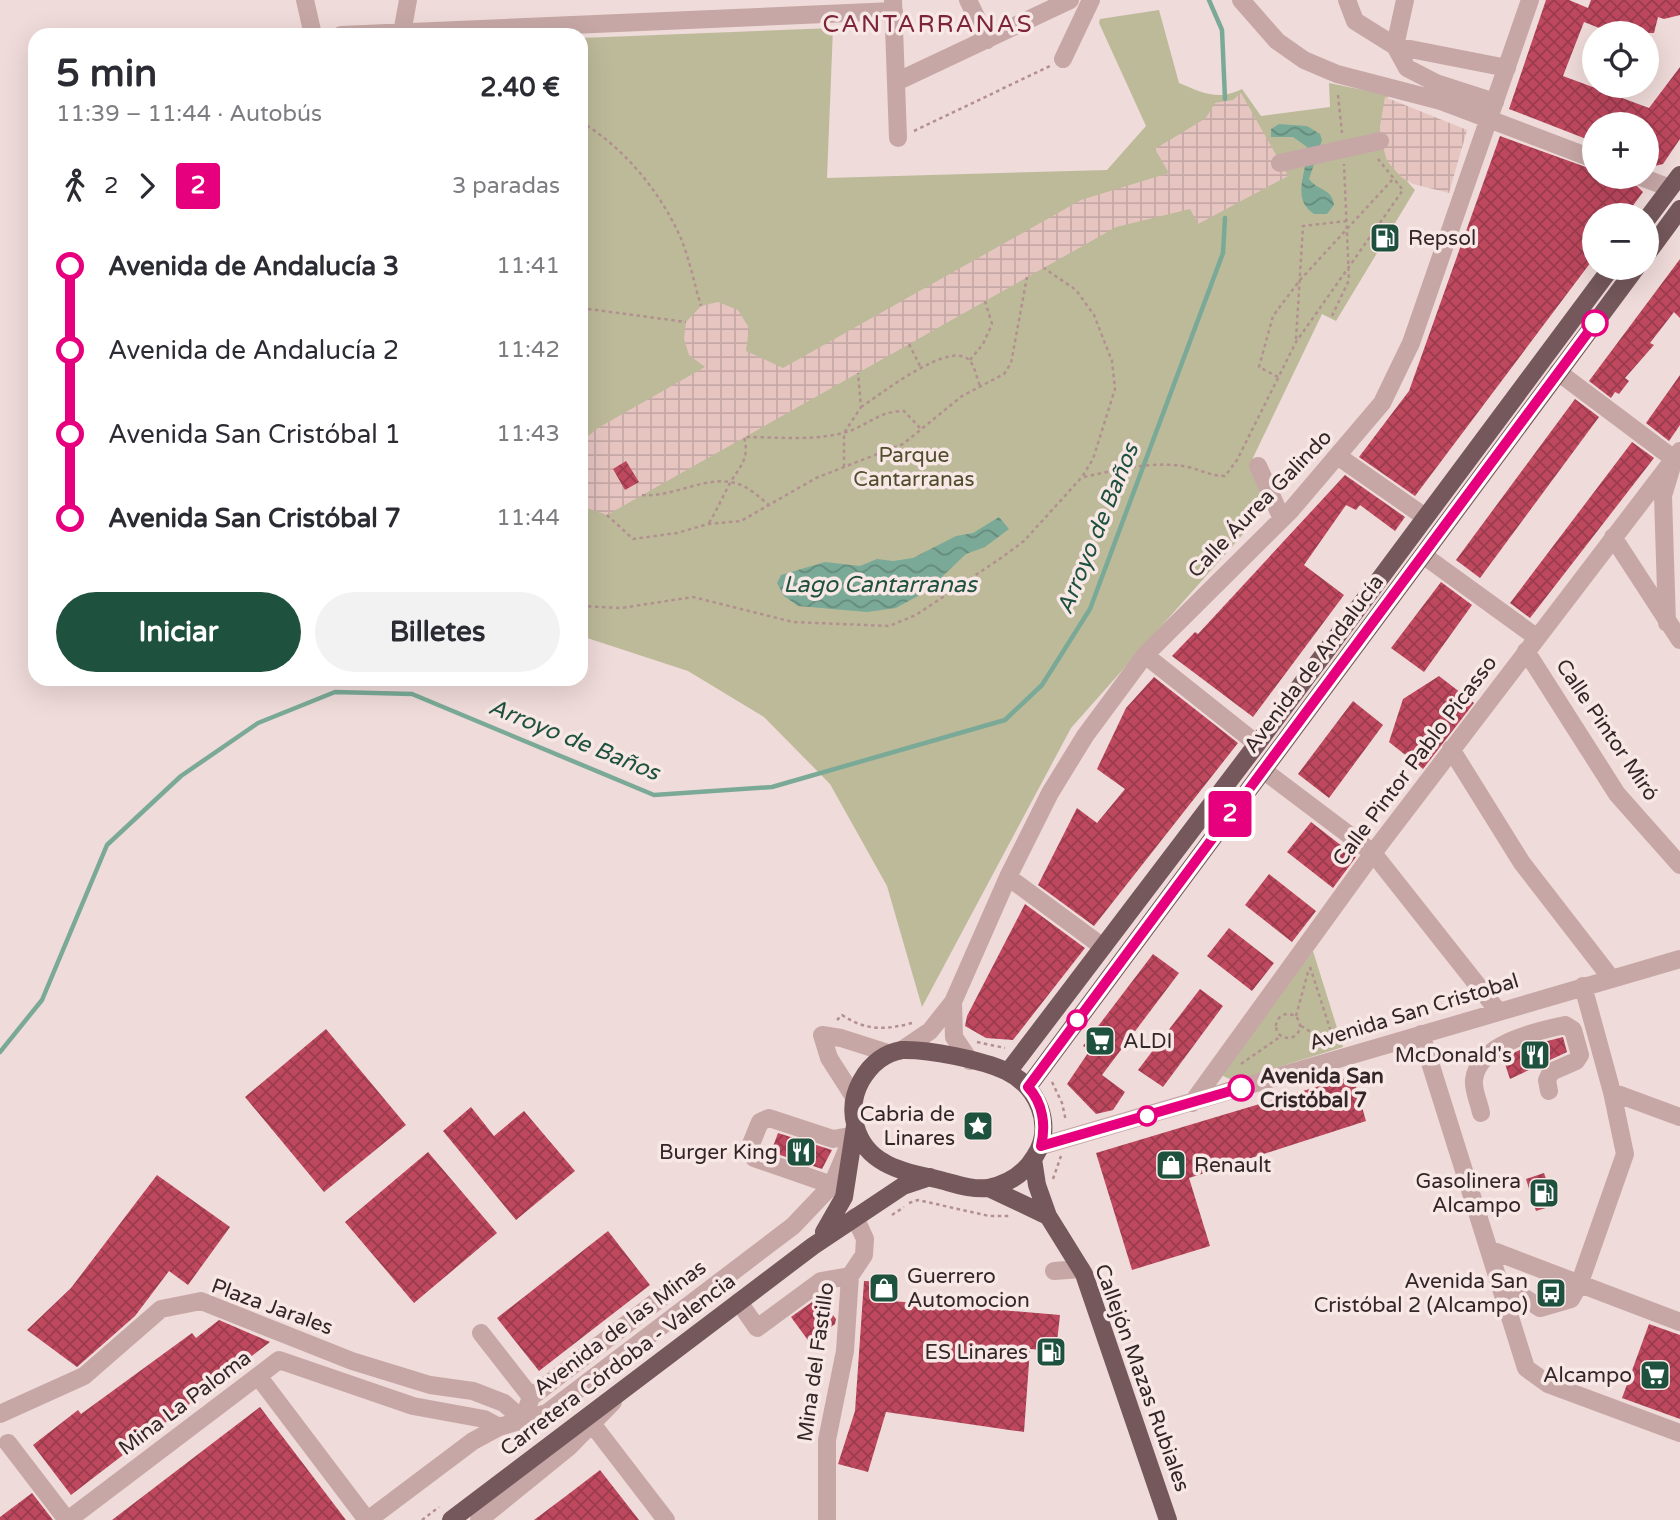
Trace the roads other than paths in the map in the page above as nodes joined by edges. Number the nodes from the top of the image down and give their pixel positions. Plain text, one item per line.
1 (305, 0) edge
2 (408, 0) edge
3 (968, 0) edge
4 (1070, 0) edge
5 (1091, 0) edge
6 (1241, 0) edge
7 (1347, 0) edge
8 (1359, 0) edge
9 (1405, 0) edge
10 (1530, 0) edge
11 (894, 6) edge
12 (787, 8) edge
13 (1355, 21) junction
14 (311, 28) edge
15 (403, 28) edge
16 (479, 28) edge
17 (987, 40) junction
18 (1395, 46) junction
19 (1063, 59) road end
20 (1507, 68) junction
21 (896, 82) junction
22 (1492, 110) junction
23 (898, 138) road end
24 (1375, 142) road end
25 (1582, 153) edge
26 (1280, 163) dead end
27 (1675, 181) edge
28 (1659, 203) edge
29 (1680, 209) edge
30 (1659, 238) edge
31 (1602, 280) edge
32 (1627, 280) edge
33 (1558, 372) junction
34 (1677, 455) edge
35 (1339, 457) junction
36 (1258, 466) dead end
37 (1425, 517) junction
38 (1282, 519) junction
39 (1613, 537) junction
40 (1423, 555) junction
41 (1667, 623) junction
42 (1680, 640) edge
43 (1531, 644) junction
44 (1145, 655) junction
45 (1257, 744) junction
46 (1451, 749) junction
47 (1264, 770) junction
48 (1373, 853) junction
49 (1680, 865) edge
50 (1008, 877) junction
51 (1104, 947) junction
52 (1680, 959) edge
53 (1611, 978) junction
54 (1583, 986) junction
55 (953, 1002) junction
56 (1498, 1011) junction
57 (1421, 1034) junction
58 (895, 1052) junction
59 (970, 1061) junction
60 (1008, 1072) junction
61 (1028, 1087) junction
62 (1549, 1091) dead end
63 (1612, 1092) junction
64 (854, 1097) junction
65 (1192, 1103) junction
66 (1481, 1113) dead end
67 (1680, 1117) edge
68 (852, 1131) junction
69 (1037, 1153) junction
70 (930, 1177) junction
71 (832, 1185) junction
72 (989, 1188) junction
73 (1048, 1216) junction
74 (855, 1217) junction
75 (813, 1246) junction
76 (1491, 1250) junction
77 (1080, 1269) junction
78 (1054, 1271) dead end
79 (850, 1276) junction
80 (1501, 1282) junction
81 (1579, 1285) junction
82 (661, 1298) dead end
83 (739, 1302) junction
84 (1680, 1322) edge
85 (481, 1332) dead end
86 (258, 1376) junction
87 (627, 1387) junction
88 (531, 1397) junction
89 (0, 1414) edge
90 (523, 1420) junction
91 (593, 1424) junction
92 (499, 1427) junction
93 (1680, 1433) edge
94 (8, 1443) dead end
95 (67, 1520) edge
96 (367, 1520) edge
97 (452, 1520) edge
98 (479, 1520) edge
99 (666, 1520) edge
100 (827, 1520) edge
101 (1168, 1520) edge

1 - 14 street
2 - 15 street
3 - 17 street
4 - 17 street
5 - 19 street
6 - 22 street
7 - 13 street
8 - 13 street
9 - 18 street
10 - 20 street, Calle Áurea Galindo
11 - 12 street
11 - 21 street
12 - 16 street
13 - 18 street
17 - 21 street
18 - 20 street
18 - 22 street
20 - 22 street, Calle Áurea Galindo
21 - 23 street
22 - 25 street
22 - 35 street, Calle Áurea Galindo
24 - 26 street
27 - 28 main road
29 - 30 main road
31 - 37 main road, Avenida de Andalucía
32 - 33 main road, Avenida de Andalucía
33 - 34 street
33 - 40 main road, Avenida de Andalucía
34 - 39 street, Calle Pintor Pablo Picasso
34 - 41 street
35 - 37 street
35 - 38 street, Calle Áurea Galindo
36 - 38 street
37 - 45 main road, Avenida de Andalucía
38 - 44 street, Calle Áurea Galindo
39 - 41 street
39 - 43 street, Calle Pintor Pablo Picasso
40 - 43 street
40 - 47 main road, Avenida de Andalucía
41 - 42 street
43 - 46 street, Calle Pintor Pablo Picasso
43 - 49 street, Calle Pintor Miró
44 - 45 street
44 - 50 street, Calle Áurea Galindo
45 - 51 main road, Avenida de Andalucía
46 - 48 street, Calle Pintor Pablo Picasso
46 - 53 street
47 - 48 street
47 - 61 main road, Avenida de Andalucía
48 - 56 street
48 - 65 street, Calle Pintor Pablo Picasso
50 - 51 street
50 - 55 street, Calle Áurea Galindo
51 - 60 main road, Avenida de Andalucía
52 - 53 street, Avenida San Cristobal
53 - 54 street, Avenida San Cristobal
54 - 56 street, Avenida San Cristobal
54 - 63 street
55 - 58 street
55 - 59 street
56 - 57 street, Avenida San Cristobal
57 - 65 street, Avenida San Cristobal
57 - 76 street
58 - 59 main road
58 - 64 main road
58 - 64 street
59 - 60 main road
60 - 61 main road
61 - 69 main road
62 - 66 street
63 - 67 street
63 - 81 street
64 - 68 main road
65 - 69 street, Avenida San Cristobal
68 - 70 main road
68 - 71 street, Avenida de las Minas
68 - 71 street
68 - 75 main road, Carretera Córdoba - Valencia
69 - 72 main road
69 - 73 main road, Callejón Mazas Rubiales
70 - 72 main road
70 - 74 main road, Carretera Córdoba - Valencia
71 - 90 street, Avenida de las Minas
72 - 73 main road
73 - 77 main road, Callejón Mazas Rubiales
74 - 75 main road, Carretera Córdoba - Valencia
74 - 79 street, Mina del Fastillo
75 - 83 main road, Carretera Córdoba - Valencia
76 - 80 street
76 - 81 street
77 - 78 street
77 - 101 main road, Callejón Mazas Rubiales
79 - 83 street
79 - 100 street, Mina del Fastillo
80 - 81 street
80 - 93 street
81 - 84 street
82 - 88 street
83 - 87 main road, Carretera Córdoba - Valencia
85 - 88 street
86 - 92 street, Mina La Paloma
86 - 95 street, Mina La Paloma
86 - 96 street
87 - 91 street
87 - 97 main road, Carretera Córdoba - Valencia
88 - 90 street
89 - 90 street, Plaza Jarales
90 - 92 street, Avenida de las Minas
91 - 98 street
91 - 99 street
92 - 96 street, Avenida de las Minas
94 - 95 street, Mina La Paloma

